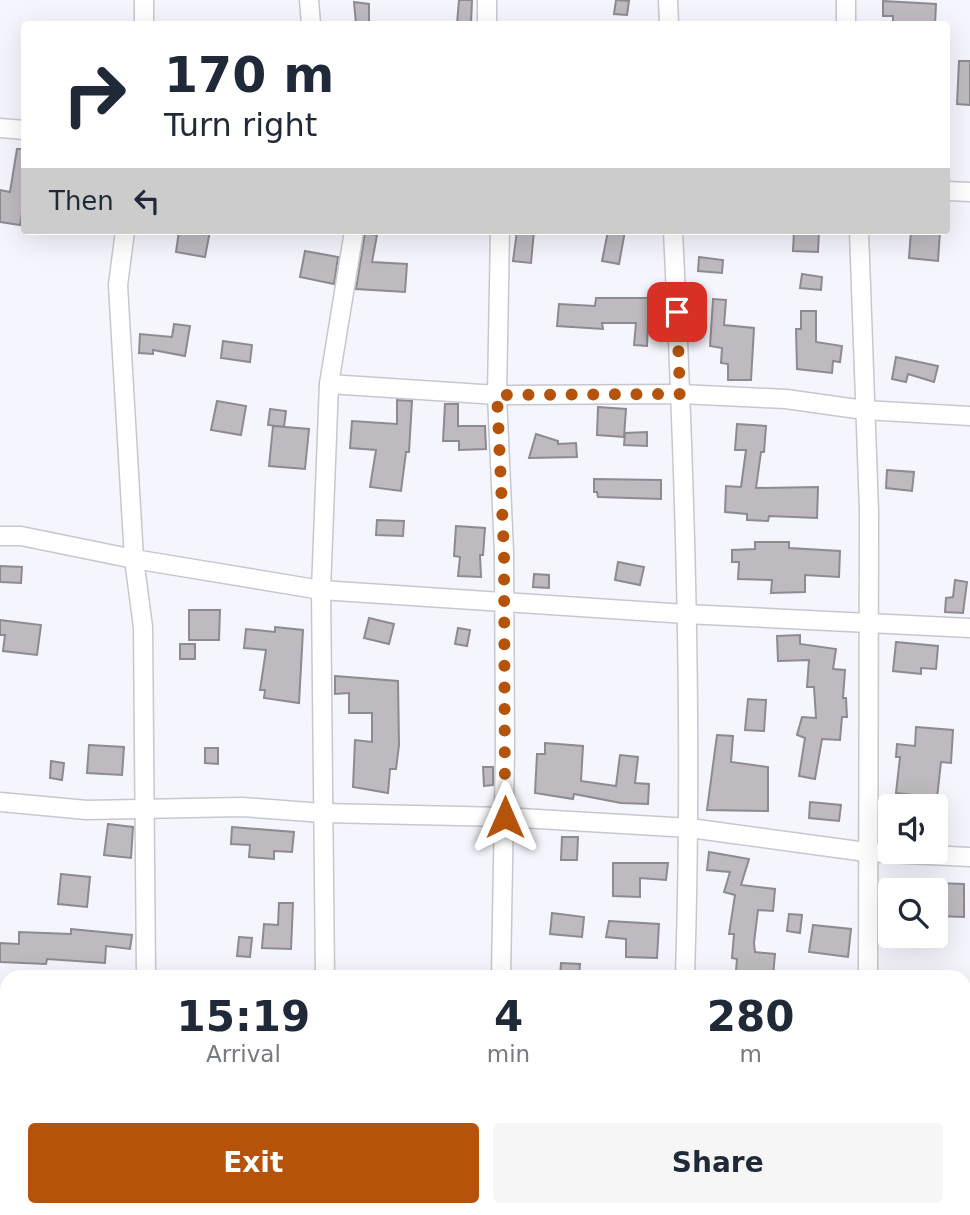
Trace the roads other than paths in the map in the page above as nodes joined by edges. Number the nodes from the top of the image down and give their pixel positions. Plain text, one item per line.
1 (144, 0) edge
2 (309, 0) edge
3 (488, 0) edge
4 (668, 0) edge
5 (846, 0) edge
6 (144, 21) edge
7 (311, 21) edge
8 (487, 21) edge
9 (669, 21) edge
10 (846, 21) edge
11 (0, 128) edge
12 (21, 130) edge
13 (950, 191) edge
14 (970, 192) edge
15 (124, 235) edge
16 (353, 235) edge
17 (500, 235) edge
18 (673, 235) edge
19 (859, 235) edge
20 (329, 384) junction
21 (680, 394) junction
22 (497, 395) junction
23 (864, 410) junction
24 (970, 415) edge
25 (0, 536) edge
26 (134, 559) junction
27 (321, 590) junction
28 (504, 601) junction
29 (686, 614) junction
30 (867, 622) junction
31 (970, 628) edge
32 (0, 802) edge
33 (143, 811) junction
34 (323, 813) junction
35 (505, 817) junction
36 (690, 828) junction
37 (866, 852) junction
38 (970, 857) edge
39 (146, 970) edge
40 (325, 970) edge
41 (501, 970) edge
42 (685, 970) edge
43 (868, 970) edge

1 - 6 street
2 - 7 street
3 - 8 street
4 - 9 street
5 - 10 street
11 - 12 street
13 - 14 street
15 - 26 street
16 - 20 street
17 - 22 street
18 - 21 street
19 - 23 street
20 - 22 street
20 - 27 street
21 - 22 street
21 - 23 street
21 - 29 street
22 - 28 street
23 - 24 street
23 - 30 street
25 - 26 street
26 - 27 street
26 - 33 street
27 - 28 street
27 - 34 street
28 - 29 street
28 - 35 street
29 - 30 street
29 - 36 street
30 - 31 street
30 - 37 street
32 - 33 street
33 - 34 street
33 - 39 street
34 - 35 street
34 - 40 street
35 - 36 street
35 - 41 street
36 - 37 street
36 - 42 street
37 - 38 street
37 - 43 street

